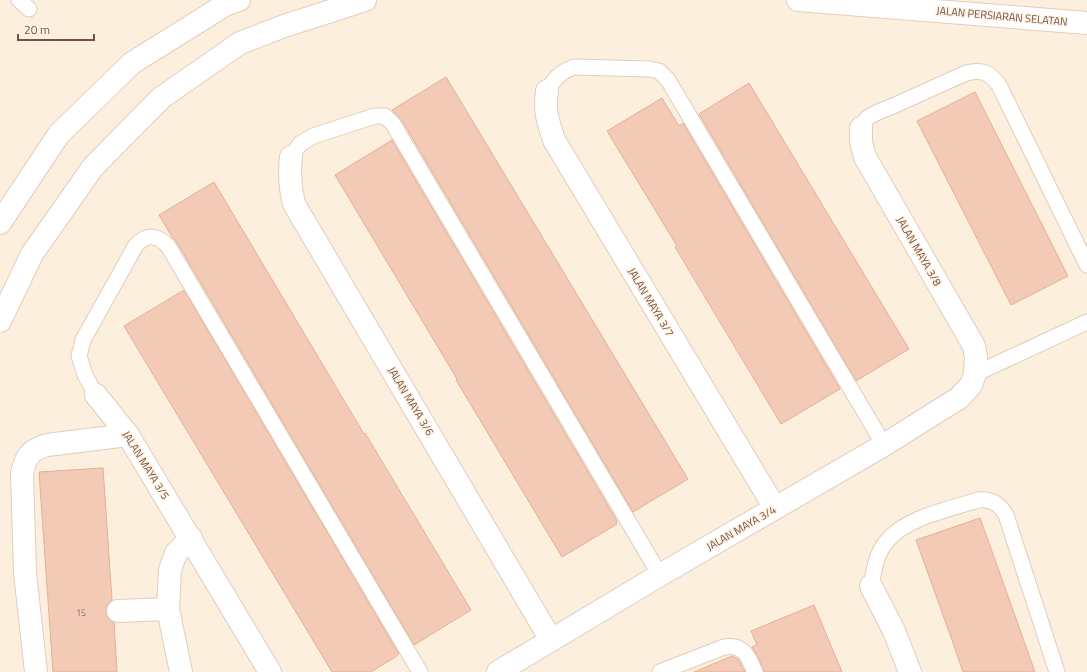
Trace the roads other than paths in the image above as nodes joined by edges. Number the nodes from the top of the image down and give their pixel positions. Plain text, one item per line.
1 (239, 0) edge
2 (365, 0) edge
3 (798, 0) edge
4 (1087, 23) edge
5 (547, 91) joint
6 (861, 128) joint
7 (291, 157) joint
8 (0, 223) edge
9 (1087, 265) edge
10 (0, 321) edge
11 (1087, 322) edge
12 (975, 374) junction
13 (96, 395) joint
14 (128, 435) junction
15 (884, 445) junction
16 (775, 508) junction
17 (191, 538) junction
18 (660, 575) junction
19 (871, 586) joint
20 (168, 609) junction
21 (118, 611) dead end
22 (551, 640) junction
23 (36, 672) edge
24 (181, 672) edge
25 (270, 672) edge
26 (420, 672) edge
27 (498, 672) edge
28 (660, 672) edge
29 (755, 672) edge
30 (910, 672) edge
31 (1056, 672) edge

1 - 8 street
2 - 10 street
3 - 4 street, JALAN PERSIARAN SELATAN
5 - 15 lane
5 - 16 street, JALAN MAYA 3/7
6 - 9 lane
6 - 12 street, JALAN MAYA 3/8
7 - 18 lane
7 - 22 street, JALAN MAYA 3/6
11 - 12 lane
12 - 15 street, JALAN MAYA 3/4
13 - 14 street, JALAN MAYA 3/5
13 - 26 lane
14 - 17 street, JALAN MAYA 3/5
14 - 23 street
15 - 16 street, JALAN MAYA 3/4
16 - 18 street, JALAN MAYA 3/4
17 - 20 street
17 - 25 street, JALAN MAYA 3/5
18 - 22 street, JALAN MAYA 3/4
19 - 30 street
19 - 31 lane
20 - 21 street
20 - 24 street
22 - 27 street, JALAN MAYA 3/4
28 - 29 lane

